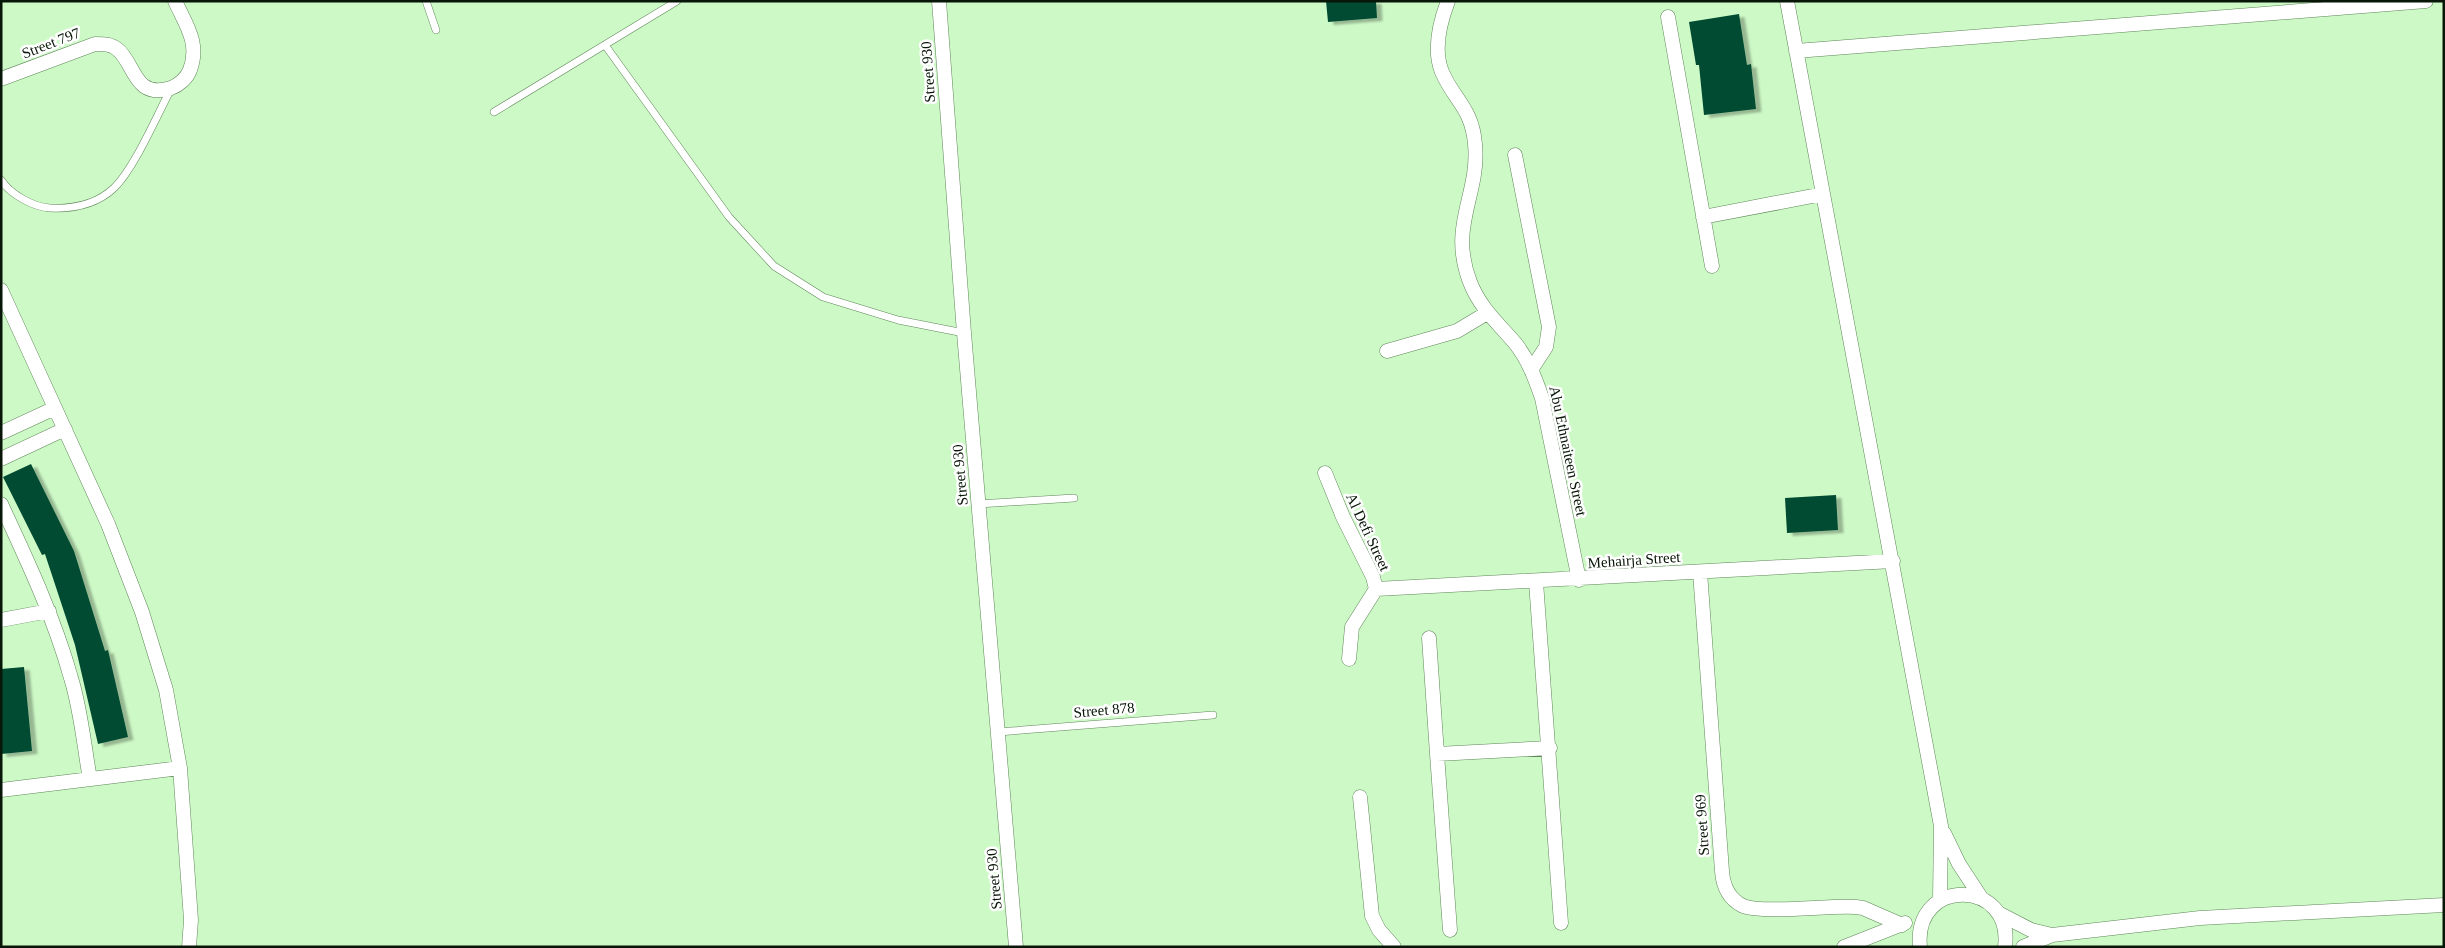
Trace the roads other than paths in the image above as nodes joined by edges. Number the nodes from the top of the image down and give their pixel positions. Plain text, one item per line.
1 (174, 1) edge
2 (426, 1) edge
3 (677, 1) edge
4 (939, 1) edge
5 (1448, 1) edge
6 (1787, 1) edge
7 (2426, 1) edge
8 (2290, 7) edge
9 (1668, 18) dead end
10 (436, 30) dead end
11 (605, 44) junction
12 (1796, 51) junction
13 (1, 79) edge
14 (172, 87) junction
15 (494, 112) dead end
16 (1515, 155) dead end
17 (1, 180) edge
18 (1823, 194) junction
19 (1703, 217) junction
20 (1712, 266) dead end
21 (1, 290) edge
22 (1487, 313) junction
23 (964, 333) junction
24 (1387, 352) dead end
25 (1531, 370) junction
26 (55, 408) junction
27 (64, 429) junction
28 (1, 433) edge
29 (1, 459) edge
30 (1324, 473) dead end
31 (1074, 498) dead end
32 (1, 504) edge
33 (978, 504) junction
34 (1893, 561) junction
35 (1700, 572) junction
36 (1579, 580) junction
37 (1536, 582) junction
38 (1376, 589) junction
39 (49, 611) junction
40 (1, 620) edge
41 (1429, 638) dead end
42 (1349, 659) dead end
43 (1213, 715) dead end
44 (998, 732) junction
45 (1550, 748) junction
46 (1437, 754) junction
47 (180, 768) junction
48 (90, 780) junction
49 (1, 790) edge
50 (1360, 797) dead end
51 (1941, 826) junction
52 (1982, 898) junction
53 (1940, 900) junction
54 (2444, 905) edge
55 (1926, 913) junction
56 (2000, 914) junction
57 (191, 920) junction
58 (1561, 923) dead end
59 (1902, 925) junction
60 (1450, 930) dead end
61 (2052, 935) junction
62 (189, 947) edge
63 (196, 947) edge
64 (1016, 947) edge
65 (1394, 947) edge
66 (1844, 947) edge
67 (1920, 947) edge
68 (2005, 947) edge
69 (2023, 947) edge

1 - 14 street
2 - 10 lane
3 - 11 lane
4 - 23 street, Street 930
5 - 22 street, Abu Ethnaiteen Street
6 - 12 street
7 - 8 street
8 - 12 street
9 - 19 street
11 - 15 lane
11 - 23 lane
12 - 18 street
13 - 14 street, Street 797
14 - 17 lane
16 - 25 street
18 - 19 street
18 - 34 street
19 - 20 street
21 - 26 street
22 - 24 street
22 - 25 street, Abu Ethnaiteen Street
23 - 33 street, Street 930
25 - 36 street, Abu Ethnaiteen Street
26 - 27 street
26 - 28 street
27 - 29 street
27 - 47 street
30 - 38 street, Al Defi Street
31 - 33 lane
32 - 39 street
33 - 44 street, Street 930
34 - 35 street, Mehairja Street
34 - 51 street
35 - 36 street, Mehairja Street
35 - 59 street, Street 969
36 - 37 street, Mehairja Street
37 - 38 street, Mehairja Street
37 - 45 street
38 - 42 street, Al Defi Street
39 - 40 street
39 - 48 street
41 - 46 street
43 - 44 lane, Street 878
44 - 64 street, Street 930
45 - 46 street
45 - 58 street
46 - 60 street
47 - 48 street
47 - 57 street
48 - 49 street
50 - 65 street
51 - 52 street
51 - 53 street
52 - 53 street
52 - 56 street
53 - 55 street
54 - 61 street
55 - 59 street
55 - 67 street
56 - 61 street
56 - 68 street
57 - 62 street
57 - 63 street
59 - 66 street
61 - 69 street

